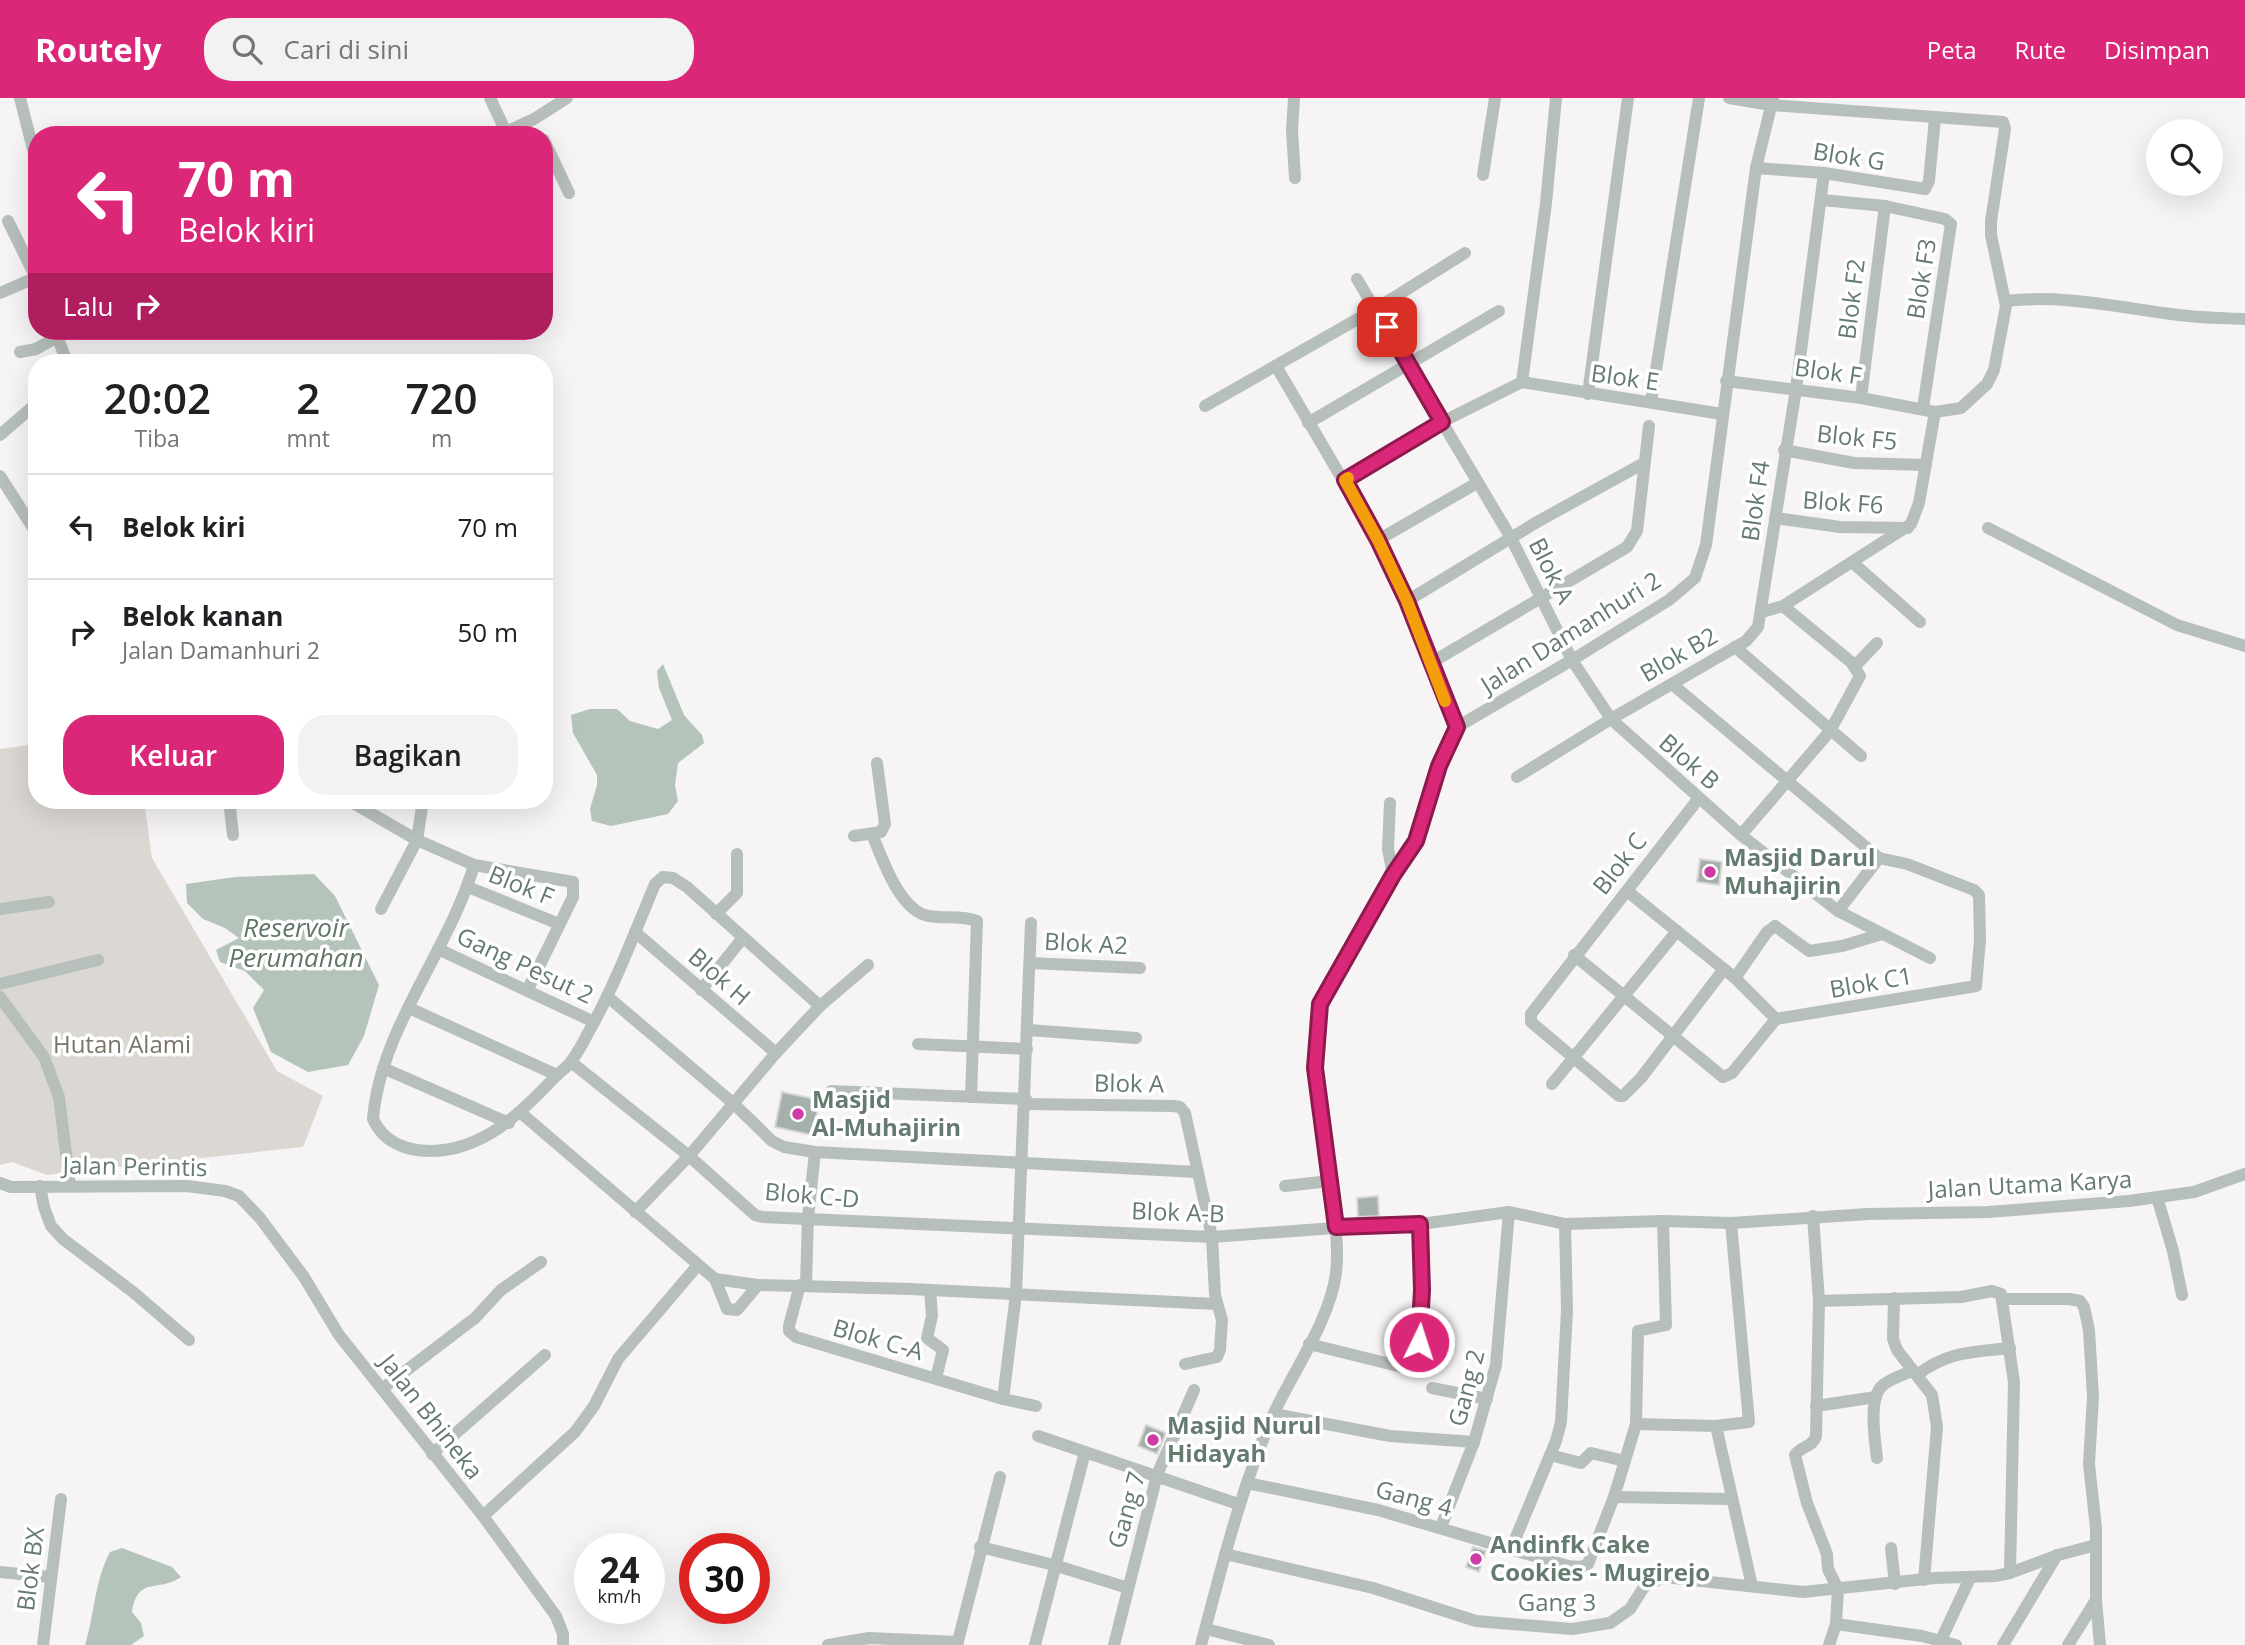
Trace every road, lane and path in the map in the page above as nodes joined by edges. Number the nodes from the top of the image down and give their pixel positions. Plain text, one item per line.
1 (20, 98) edge
2 (490, 98) edge
3 (567, 98) edge
4 (1294, 98) edge
5 (1495, 98) edge
6 (1556, 98) edge
7 (1628, 98) edge
8 (1699, 98) edge
9 (1729, 98) edge
10 (1772, 102) edge
11 (1935, 118) junction
12 (534, 119) junction
13 (500, 126) edge
14 (518, 126) edge
15 (538, 126) edge
16 (28, 130) edge
17 (553, 159) edge
18 (1756, 168) junction
19 (1824, 173) junction
20 (1483, 175) dead end
21 (1295, 178) dead end
22 (569, 193) dead end
23 (1822, 200) junction
24 (1885, 206) junction
25 (8, 221) dead end
26 (1465, 253) dead end
27 (28, 262) edge
28 (1357, 278) dead end
29 (28, 281) edge
30 (0, 293) edge
31 (2005, 301) junction
32 (1377, 308) junction
33 (1499, 312) dead end
34 (2245, 318) edge
35 (48, 340) edge
36 (20, 352) dead end
37 (1407, 364) junction
38 (1276, 366) junction
39 (1726, 381) junction
40 (1522, 382) junction
41 (1796, 389) junction
42 (1588, 394) junction
43 (1861, 398) junction
44 (1651, 402) junction
45 (1205, 406) dead end
46 (28, 410) edge
47 (1929, 410) junction
48 (1722, 414) junction
49 (1442, 422) junction
50 (1308, 423) junction
51 (1649, 426) dead end
52 (0, 435) edge
53 (1784, 450) junction
54 (1644, 463) junction
55 (1926, 465) junction
56 (0, 476) edge
57 (1345, 480) junction
58 (1477, 483) junction
59 (1775, 519) junction
60 (28, 520) edge
61 (1908, 528) junction
62 (1988, 528) dead end
63 (1511, 538) junction
64 (1378, 540) junction
65 (1852, 562) junction
66 (1540, 596) junction
67 (1407, 601) junction
68 (1783, 606) junction
69 (1761, 616) junction
70 (1920, 622) dead end
71 (1877, 643) dead end
72 (2245, 646) edge
73 (1735, 648) junction
74 (1572, 660) junction
75 (1429, 664) junction
76 (1855, 666) junction
77 (1672, 684) junction
78 (1611, 719) junction
79 (1457, 727) junction
80 (1830, 731) junction
81 (1861, 757) dead end
82 (877, 763) dead end
83 (1517, 777) dead end
84 (1788, 780) junction
85 (1699, 798) junction
86 (1390, 803) dead end
87 (230, 809) edge
88 (364, 809) edge
89 (422, 809) edge
90 (872, 834) junction
91 (233, 835) dead end
92 (1741, 835) junction
93 (854, 836) dead end
94 (417, 840) junction
95 (737, 854) dead end
96 (1879, 858) junction
97 (474, 865) junction
98 (1393, 875) junction
99 (468, 887) junction
100 (1627, 891) junction
101 (49, 902) dead end
102 (0, 909) edge
103 (381, 909) dead end
104 (1838, 911) junction
105 (716, 914) junction
106 (1031, 923) dead end
107 (559, 924) junction
108 (1677, 931) junction
109 (635, 932) junction
110 (1881, 933) junction
111 (742, 939) junction
112 (438, 949) junction
113 (1574, 955) junction
114 (1930, 958) dead end
115 (98, 960) dead end
116 (1030, 962) junction
117 (868, 965) dead end
118 (1140, 968) dead end
119 (1730, 974) junction
120 (0, 984) edge
121 (528, 989) junction
122 (701, 990) junction
123 (1624, 995) junction
124 (0, 997) edge
125 (608, 997) junction
126 (820, 1006) junction
127 (410, 1008) junction
128 (1776, 1020) junction
129 (594, 1022) junction
130 (1028, 1030) junction
131 (1673, 1035) junction
132 (1136, 1038) dead end
133 (918, 1044) dead end
134 (972, 1046) junction
135 (1027, 1049) junction
136 (776, 1053) junction
137 (1572, 1058) junction
138 (571, 1062) junction
139 (383, 1068) junction
140 (557, 1075) junction
141 (1552, 1084) dead end
142 (831, 1091) dead end
143 (971, 1097) junction
144 (1026, 1102) junction
145 (733, 1103) junction
146 (521, 1113) junction
147 (509, 1123) junction
148 (815, 1152) junction
149 (689, 1156) junction
150 (1021, 1161) junction
151 (1197, 1171) junction
152 (2245, 1174) edge
153 (1330, 1181) junction
154 (0, 1183) edge
155 (40, 1186) junction
156 (70, 1186) junction
157 (1285, 1186) dead end
158 (2157, 1197) junction
159 (635, 1212) junction
160 (1509, 1212) junction
161 (1813, 1216) junction
162 (808, 1217) junction
163 (260, 1218) joint
164 (1662, 1221) junction
165 (1731, 1223) junction
166 (1420, 1224) junction
167 (1565, 1224) junction
168 (1336, 1227) junction
169 (1019, 1228) junction
170 (1212, 1237) junction
171 (541, 1262) dead end
172 (698, 1265) junction
173 (715, 1279) junction
174 (758, 1285) junction
175 (803, 1285) junction
176 (930, 1290) junction
177 (1016, 1294) junction
178 (2182, 1295) dead end
179 (1894, 1298) junction
180 (2004, 1298) junction
181 (1819, 1301) junction
182 (1216, 1304) junction
183 (189, 1340) dead end
184 (1309, 1344) junction
185 (2010, 1348) junction
186 (545, 1355) dead end
187 (1185, 1364) dead end
188 (1914, 1373) junction
189 (936, 1378) junction
190 (1432, 1388) dead end
191 (382, 1389) junction
192 (1194, 1390) dead end
193 (1876, 1397) junction
194 (1003, 1398) junction
195 (1487, 1399) junction
196 (1036, 1406) dead end
197 (1816, 1406) junction
198 (1274, 1414) junction
199 (1636, 1424) junction
200 (1716, 1426) junction
201 (1038, 1436) dead end
202 (1474, 1442) junction
203 (1085, 1451) junction
204 (432, 1454) junction
205 (1550, 1455) junction
206 (1877, 1458) dead end
207 (1625, 1461) junction
208 (1157, 1475) junction
209 (1000, 1476) dead end
210 (1247, 1483) junction
211 (1614, 1497) junction
212 (61, 1499) dead end
213 (1730, 1499) junction
214 (1238, 1504) junction
215 (483, 1516) junction
216 (1441, 1527) junction
217 (2096, 1545) junction
218 (980, 1547) junction
219 (1891, 1548) dead end
220 (1511, 1549) junction
221 (1224, 1554) junction
222 (2058, 1555) junction
223 (1054, 1565) junction
224 (0, 1573) edge
225 (2010, 1573) junction
226 (50, 1577) junction
227 (1970, 1578) junction
228 (1924, 1580) junction
229 (1895, 1584) junction
230 (1752, 1586) junction
231 (1128, 1588) junction
232 (1838, 1590) junction
233 (2096, 1600) junction
234 (1836, 1623) junction
235 (1206, 1629) junction
236 (1941, 1640) junction
237 (957, 1643) edge
238 (43, 1645) edge
239 (563, 1645) edge
240 (828, 1645) edge
241 (1035, 1645) edge
242 (1114, 1645) edge
243 (1201, 1645) edge
244 (1269, 1645) edge
245 (1829, 1645) edge
246 (1956, 1645) edge
247 (2003, 1645) edge
248 (2068, 1645) edge
249 (2100, 1645) edge

1 - 16 street
2 - 13 street
3 - 12 street
4 - 21 street
5 - 20 street
6 - 40 street
7 - 42 street
8 - 44 street
9 - 10 street
10 - 11 street
10 - 18 street, Jalan Damanhuri 2
11 - 19 street, Blok G
11 - 31 street
12 - 14 street
12 - 15 street
17 - 22 street
18 - 19 street, Blok G
18 - 39 street, Jalan Damanhuri 2
19 - 23 street, Blok F4
23 - 24 street
23 - 41 street, Blok F4
24 - 43 street, Blok F2
24 - 47 street, Blok F3
25 - 27 street
26 - 32 street
28 - 32 street, Blok A
29 - 30 street
31 - 34 street
31 - 47 street
32 - 37 street, Blok A
32 - 38 street
33 - 37 street
35 - 36 street
37 - 49 street, Blok A
37 - 50 street
38 - 45 street
38 - 50 street
39 - 41 street, Blok F
39 - 48 street, Jalan Damanhuri 2
40 - 42 street, Blok E
40 - 49 street
41 - 43 street, Blok F
41 - 53 street, Blok F4
42 - 44 street, Blok E
43 - 47 street, Blok F
44 - 48 street, Blok E
46 - 52 street
47 - 55 street
48 - 74 street, Jalan Damanhuri 2
49 - 57 street
49 - 58 street, Blok A
50 - 57 street
51 - 54 street
53 - 55 street, Blok F5
53 - 59 street, Blok F4
54 - 63 street
54 - 66 street
55 - 61 street
56 - 60 street
57 - 64 street
58 - 63 street, Blok A
58 - 64 street
59 - 61 street, Blok F6
59 - 69 street, Blok F4
61 - 65 street
62 - 72 street
63 - 66 street, Blok A
63 - 67 street, Blok A
64 - 67 street
65 - 68 street
65 - 70 street
66 - 74 street, Blok A
66 - 75 street
67 - 75 street
68 - 69 street
68 - 76 street
69 - 73 street, Blok B2
71 - 76 street
73 - 77 street, Blok B2
73 - 80 street
74 - 78 street, Blok A
74 - 79 street, Jalan Damanhuri 2
75 - 79 street
76 - 80 street
77 - 78 street, Blok B2
77 - 84 street
78 - 83 street, Blok B2
78 - 85 street, Blok B
79 - 98 street
80 - 81 street
80 - 84 street
82 - 90 street
84 - 92 street
84 - 96 street
85 - 92 street, Blok B
85 - 100 street, Blok C
86 - 98 street
87 - 91 street
88 - 94 street
89 - 94 street
90 - 93 street
90 - 134 street
92 - 104 street, Blok B
94 - 97 street
94 - 103 street
95 - 105 street
96 - 104 street
96 - 128 street, Blok C1
97 - 99 street
97 - 107 street
98 - 153 street
99 - 107 street, Blok F
99 - 112 street
100 - 108 street
100 - 113 street, Blok C
101 - 102 street
104 - 110 street, Blok B
105 - 109 street
105 - 111 street
106 - 116 street
107 - 121 street
108 - 119 street
108 - 123 street
109 - 122 street, Blok H
109 - 125 street
110 - 114 street, Blok B
110 - 119 street
111 - 122 street
111 - 126 street
112 - 121 street, Gang Pesut 2
112 - 127 street
113 - 123 street
113 - 137 street, Blok C
115 - 120 street
116 - 118 street, Blok A2
116 - 130 street
117 - 126 street
119 - 128 street
119 - 131 street
121 - 129 street, Gang Pesut 2
122 - 136 street, Blok H
123 - 131 street
123 - 137 street
124 - 156 street
125 - 129 street
125 - 145 street
126 - 136 street
127 - 139 street
127 - 140 street
128 - 131 street
129 - 138 street
130 - 132 street
130 - 135 street
131 - 137 street
133 - 134 street
134 - 135 street
134 - 143 street
135 - 144 street
136 - 145 street
137 - 141 street
138 - 140 street
138 - 149 street, Blok C-D
139 - 147 street
139 - 147 street
140 - 146 street
142 - 143 street
143 - 144 street
144 - 150 street
144 - 151 street, Blok A
145 - 148 street
145 - 149 street
146 - 147 street
146 - 159 street
148 - 150 street
148 - 162 street
149 - 159 street
149 - 162 street, Blok C-D
150 - 151 street
150 - 169 street
151 - 170 street, Blok A
152 - 158 street, Jalan Utama Karya
153 - 157 street
153 - 168 street
154 - 155 street, Jalan Perintis
155 - 156 street, Jalan Perintis
155 - 183 street
156 - 163 street, Jalan Perintis
158 - 161 street, Jalan Utama Karya
158 - 178 street
159 - 172 street
160 - 166 street, Blok A-B
160 - 167 street, Blok A-B
160 - 195 street, Gang 2
161 - 165 street, Jalan Utama Karya
161 - 181 street
162 - 169 street, Blok C-D
162 - 175 street
163 - 191 street, Jalan Bhineka
164 - 165 street, Jalan Utama Karya
164 - 167 street, Jalan Utama Karya
164 - 199 street
165 - 200 street
166 - 168 street, Blok A-B
166 - 184 street
167 - 205 street
168 - 170 street, Blok A-B
168 - 184 street
169 - 170 street, Blok A-B
169 - 177 street
170 - 182 street, Blok A
171 - 191 street
172 - 173 street
172 - 215 street
173 - 174 street
173 - 174 street
174 - 175 street
175 - 176 street
175 - 189 street, Blok C-A
176 - 177 street
176 - 189 street
177 - 182 street
177 - 194 street
179 - 180 street
179 - 181 street
179 - 188 street
180 - 185 street
180 - 217 street
181 - 197 street
182 - 187 street, Blok A
184 - 198 street
185 - 188 street
185 - 225 street
186 - 204 street
188 - 193 street
188 - 228 street
189 - 194 street, Blok C-A
190 - 195 street
191 - 204 street, Jalan Bhineka
192 - 208 street, Gang 7
193 - 197 street
193 - 206 street
194 - 196 street, Blok C-A
195 - 202 street, Gang 2
197 - 232 street
198 - 202 street
198 - 210 street
199 - 200 street
199 - 207 street
200 - 213 street
201 - 203 street
202 - 216 street, Gang 2
203 - 208 street
203 - 223 street
204 - 215 street, Jalan Bhineka
205 - 207 street
205 - 220 street
207 - 211 street
208 - 214 street
208 - 231 street, Gang 7
209 - 218 street
210 - 214 street
210 - 216 street, Gang 4
211 - 213 street
211 - 220 street, Gang 4
212 - 226 street, Blok BX
213 - 230 street
214 - 221 street
215 - 239 street, Jalan Bhineka
216 - 220 street, Gang 4
217 - 222 street, Gang 3
217 - 233 street
218 - 223 street
218 - 237 street
219 - 229 street
221 - 230 street, Gang 3
221 - 235 street
222 - 225 street, Gang 3
222 - 247 street
223 - 231 street
223 - 241 street
224 - 226 street
225 - 227 street, Gang 3
226 - 238 street, Blok BX
227 - 228 street, Gang 3
227 - 236 street
228 - 229 street, Gang 3
229 - 232 street, Gang 3
230 - 232 street, Gang 3
231 - 242 street, Gang 7
232 - 234 street
233 - 248 street
233 - 249 street
234 - 236 street
234 - 245 street
235 - 243 street
235 - 244 street
236 - 246 street
237 - 240 street

